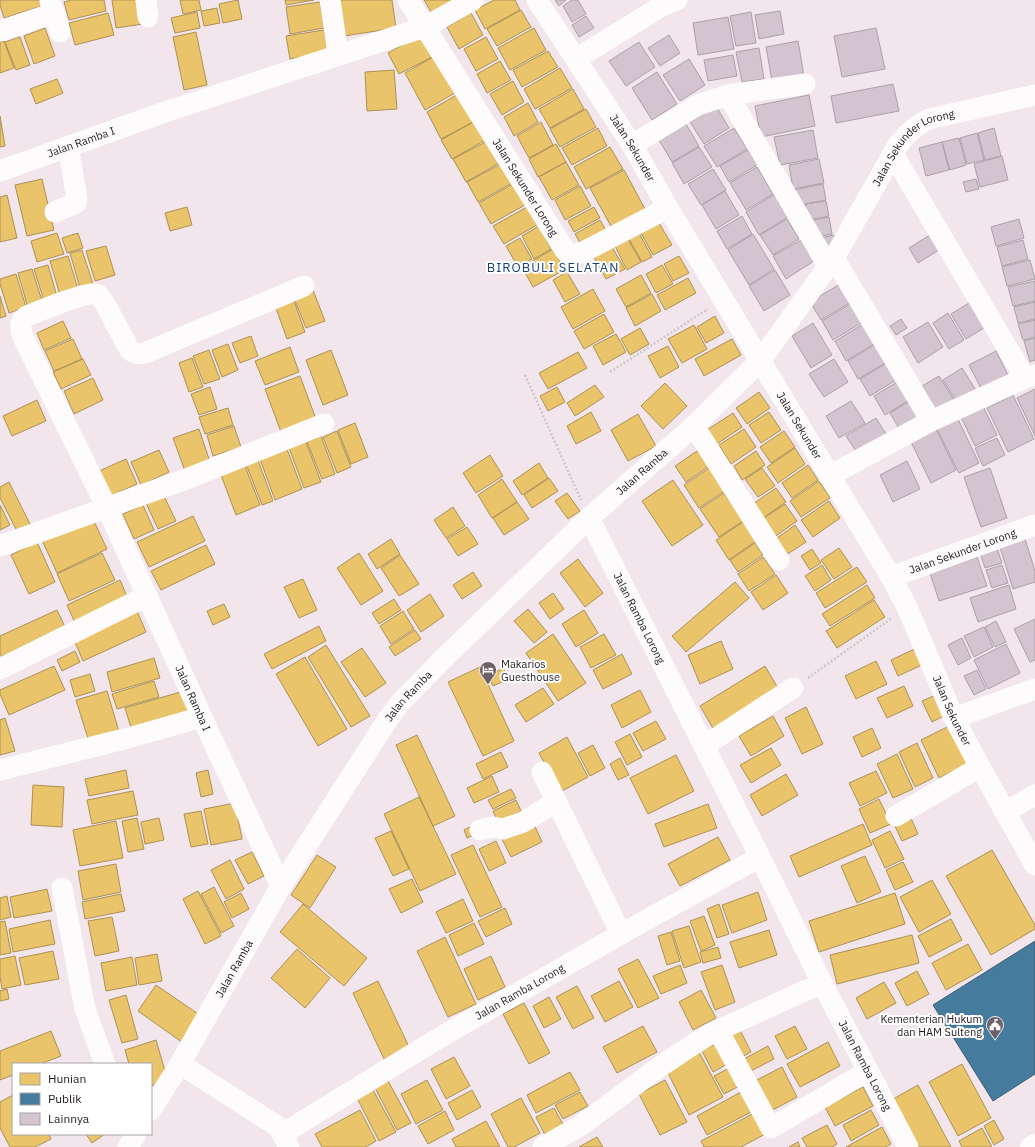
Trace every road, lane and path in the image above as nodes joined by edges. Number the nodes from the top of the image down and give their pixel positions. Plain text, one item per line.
1 (330, 0) edge
2 (408, 0) edge
3 (473, 0) edge
4 (536, 0) edge
5 (673, 1) edge
6 (55, 15) edge
7 (425, 27) junction
8 (0, 30) edge
9 (338, 54) junction
10 (576, 59) junction
11 (805, 84) dead end
12 (728, 95) junction
13 (1035, 95) edge
14 (632, 145) junction
15 (68, 146) junction
16 (893, 154) junction
17 (0, 170) edge
18 (668, 208) junction
19 (55, 212) dead end
20 (831, 262) junction
21 (304, 286) dead end
22 (724, 299) junction
23 (761, 360) junction
24 (610, 372) dead end
25 (525, 375) dead end
26 (1030, 377) edge
27 (931, 421) junction
28 (324, 424) dead end
29 (694, 426) junction
30 (830, 476) junction
31 (108, 508) junction
32 (589, 518) junction
33 (1035, 525) edge
34 (0, 546) edge
35 (779, 560) dead end
36 (890, 577) junction
37 (147, 596) junction
38 (907, 607) junction
39 (0, 669) edge
40 (793, 688) joint
41 (1035, 689) edge
42 (202, 717) junction
43 (954, 718) junction
44 (704, 746) junction
45 (980, 767) junction
46 (0, 770) edge
47 (542, 772) dead end
48 (1035, 795) edge
49 (556, 802) junction
50 (1005, 812) junction
51 (896, 816) dead end
52 (480, 830) dead end
53 (760, 857) junction
54 (1035, 865) edge
55 (281, 886) junction
56 (62, 888) dead end
57 (621, 934) junction
58 (822, 983) junction
59 (718, 1030) junction
60 (105, 1063) edge
61 (180, 1064) junction
62 (868, 1071) junction
63 (152, 1108) edge
64 (285, 1140) edge
65 (1035, 1145) edge
66 (543, 1147) edge
67 (908, 1147) edge
68 (1031, 1147) edge

1 - 9 street
2 - 7 street, Jalan Sekunder Lorong
3 - 7 street
4 - 10 street, Jalan Sekunder
5 - 10 street
6 - 8 street
7 - 9 street
7 - 18 street, Jalan Sekunder Lorong
9 - 15 street, Jalan Ramba I
10 - 14 street, Jalan Sekunder
11 - 12 street
12 - 14 street
12 - 20 street
13 - 16 street, Jalan Sekunder Lorong
14 - 18 street, Jalan Sekunder
15 - 17 street, Jalan Ramba I
15 - 19 street
16 - 20 street, Jalan Sekunder Lorong
16 - 26 street
18 - 22 street, Jalan Sekunder
20 - 23 street, Jalan Sekunder Lorong
20 - 27 street
21 - 31 street, Jalan Ramba I
22 - 23 street, Jalan Sekunder
22 - 24 path
23 - 29 street, Jalan Ramba
23 - 30 street, Jalan Sekunder
25 - 32 path
26 - 27 street
27 - 30 street
28 - 31 street
29 - 32 street, Jalan Ramba
29 - 35 street
30 - 36 street, Jalan Sekunder
31 - 34 street
31 - 37 street, Jalan Ramba I
32 - 44 street, Jalan Ramba Lorong
32 - 55 street, Jalan Ramba
33 - 36 street, Jalan Sekunder Lorong
36 - 38 street, Jalan Sekunder
37 - 39 street
37 - 42 street, Jalan Ramba I
38 - 40 path
38 - 43 street, Jalan Sekunder
40 - 44 street
41 - 43 street
42 - 46 street
42 - 55 street, Jalan Ramba I
43 - 45 street, Jalan Sekunder
44 - 53 street, Jalan Ramba Lorong
45 - 50 street, Jalan Sekunder
45 - 51 street
47 - 49 street
48 - 50 street
49 - 52 street
49 - 57 street
50 - 54 street, Jalan Sekunder
53 - 57 street, Jalan Ramba Lorong
53 - 58 street, Jalan Ramba Lorong
55 - 61 street, Jalan Ramba
56 - 60 street
57 - 64 street, Jalan Ramba Lorong
58 - 59 street
58 - 62 street, Jalan Ramba Lorong
59 - 62 street
59 - 66 street
61 - 63 street, Jalan Ramba
61 - 64 street, Jalan Ramba Lorong
62 - 67 street, Jalan Ramba Lorong
65 - 68 main road

